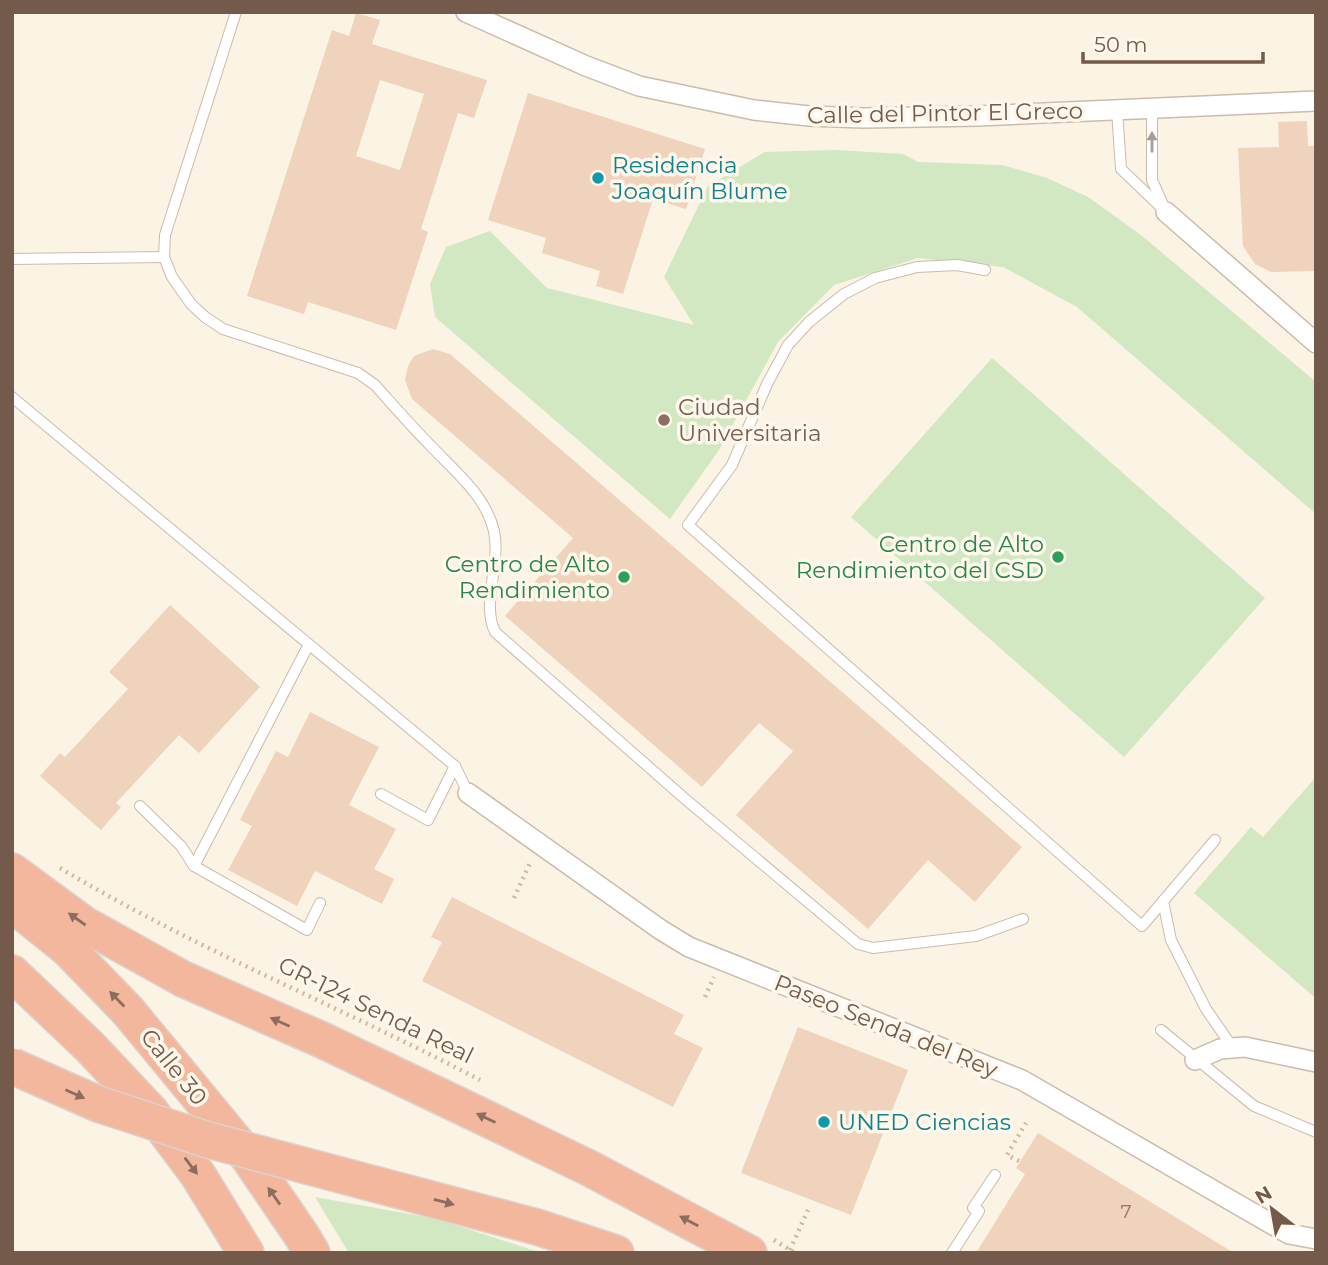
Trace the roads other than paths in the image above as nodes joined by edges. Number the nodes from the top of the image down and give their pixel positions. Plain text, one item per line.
1 (236, 12) edge
2 (466, 12) edge
3 (1316, 101) edge
4 (1152, 109) junction
5 (1117, 110) junction
6 (1166, 212) junction
7 (164, 257) junction
8 (12, 259) edge
9 (985, 270) dead end
10 (1316, 343) edge
11 (12, 397) edge
12 (308, 646) junction
13 (455, 766) junction
14 (468, 793) joint
15 (380, 794) dead end
16 (140, 806) dead end
17 (1216, 840) dead end
18 (194, 866) junction
19 (12, 872) edge
20 (1163, 901) junction
21 (320, 903) dead end
22 (12, 904) edge
23 (1023, 919) dead end
24 (12, 973) edge
25 (1161, 1030) dead end
26 (1233, 1048) junction
27 (1195, 1060) junction
28 (1316, 1062) edge
29 (12, 1066) edge
30 (1316, 1132) edge
31 (995, 1175) dead end
32 (1316, 1240) edge
33 (246, 1253) edge
34 (312, 1253) edge
35 (615, 1253) edge
36 (749, 1253) edge
37 (952, 1253) edge

1 - 7 lane
2 - 5 street, Calle del Pintor El Greco
3 - 4 street, Calle del Pintor El Greco
4 - 5 street, Calle del Pintor El Greco
6 -> 4 lane
5 - 6 lane
6 - 10 street
7 - 8 lane
7 - 23 lane
9 - 20 lane
11 - 12 lane
12 - 13 lane
12 - 18 lane
13 - 14 lane
13 - 15 lane
14 - 32 street, Paseo Senda del Rey
16 - 18 lane
17 - 20 lane
18 - 21 lane
36 -> 19 highway
20 - 26 lane
34 -> 22 highway, Calle 30
24 -> 33 highway, Calle 30
25 - 27 lane
26 - 27 street
26 - 28 street
27 - 30 lane
29 -> 35 highway, bridge
31 - 37 lane

